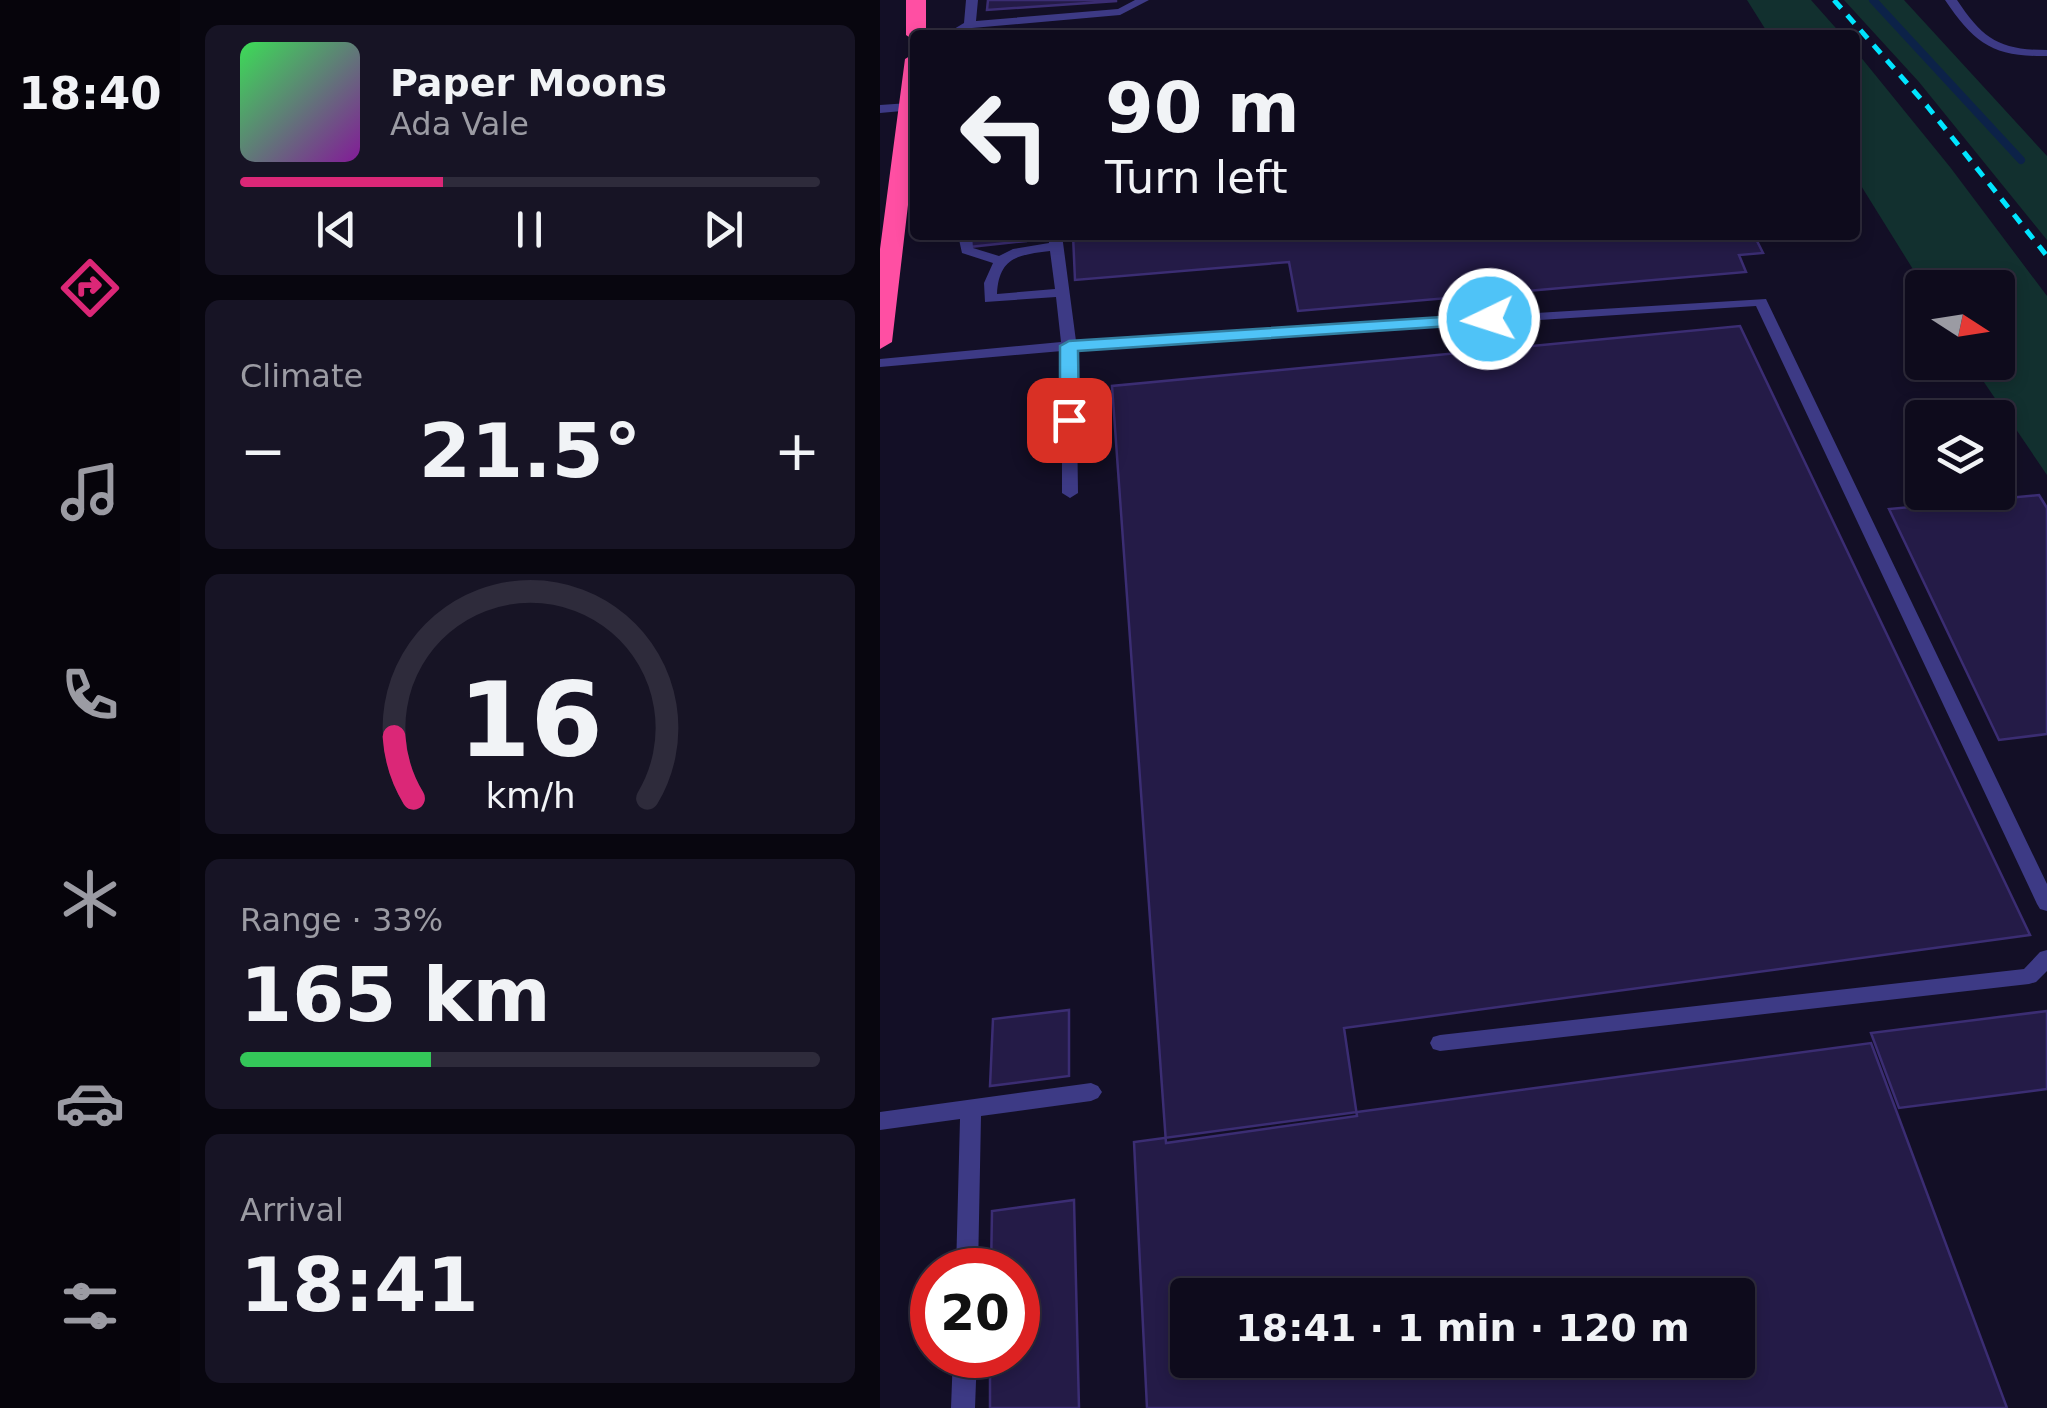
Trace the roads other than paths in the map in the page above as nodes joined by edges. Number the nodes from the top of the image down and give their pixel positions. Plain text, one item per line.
1 (916, 0) edge
2 (972, 0) edge
3 (1143, 0) edge
4 (1951, 0) edge
5 (970, 25) junction
6 (916, 30) edge
7 (960, 30) edge
8 (2047, 53) edge
9 (910, 99) edge
10 (909, 107) junction
11 (880, 108) edge
12 (966, 240) edge
13 (1056, 240) edge
14 (1036, 242) edge
15 (1001, 260) junction
16 (1062, 292) junction
17 (880, 342) edge
18 (1069, 346) junction
19 (880, 363) edge
20 (1070, 493) dead end
21 (2047, 904) edge
22 (2047, 958) edge
23 (1440, 1043) dead end
24 (1091, 1092) dead end
25 (971, 1108) junction
26 (880, 1120) edge
27 (968, 1248) edge
28 (965, 1378) edge
29 (964, 1408) edge

1 - 6 highway
2 - 5 lane
3 - 5 lane
4 - 8 lane
5 - 7 lane
9 - 10 highway
10 - 11 lane
10 - 17 highway
12 - 15 lane
13 - 14 lane
13 - 16 lane
14 - 15 lane
15 - 16 lane
16 - 18 lane
18 - 19 lane
18 - 20 lane
18 - 21 lane
22 - 23 lane
24 - 25 lane
25 - 26 lane
25 - 27 lane
28 - 29 lane

